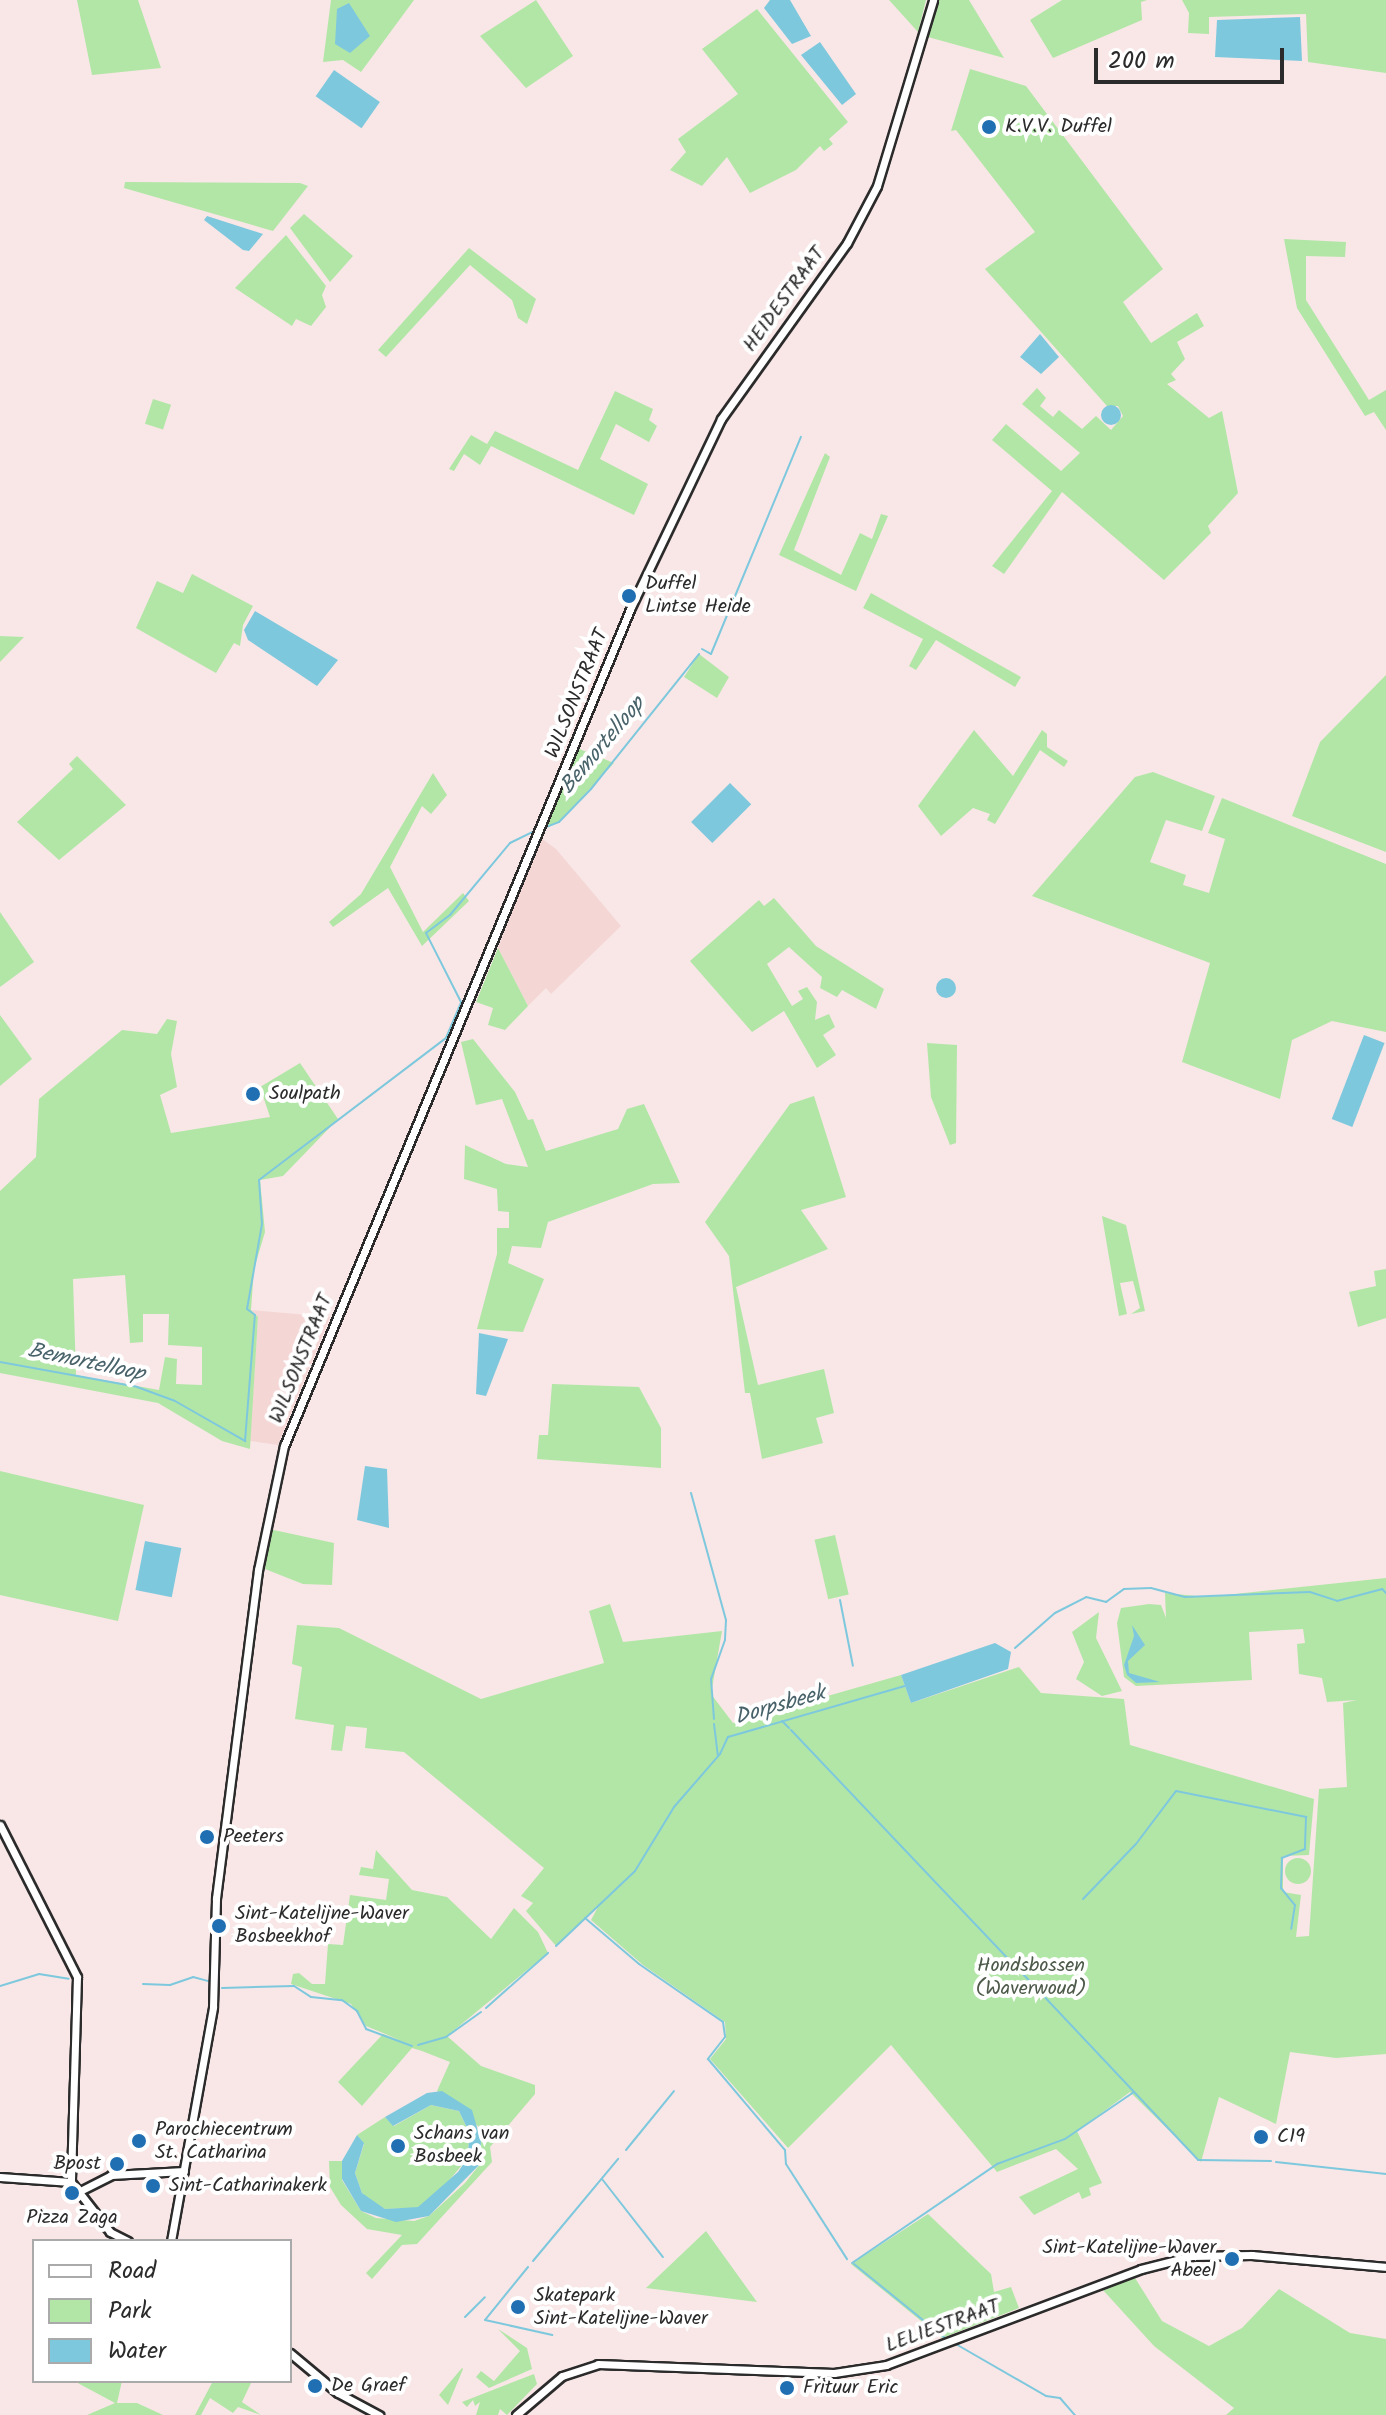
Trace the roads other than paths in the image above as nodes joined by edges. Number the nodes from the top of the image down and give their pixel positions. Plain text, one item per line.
1 (933, 0) edge
2 (631, 607) joint
3 (0, 1825) edge
4 (184, 2171) junction
5 (0, 2177) edge
6 (71, 2182) junction
7 (82, 2190) junction
8 (125, 2239) edge
9 (171, 2239) edge
10 (1386, 2267) edge
11 (292, 2355) edge
12 (379, 2415) edge
13 (516, 2415) edge

1 - 2 street, HEIDESTRAAT
2 - 4 street, WILSONSTRAAT
3 - 6 street
4 - 7 street
4 - 9 street, WILSONSTRAAT
5 - 6 street
6 - 7 street
7 - 8 street
10 - 13 street, LELIESTRAAT
11 - 12 street

